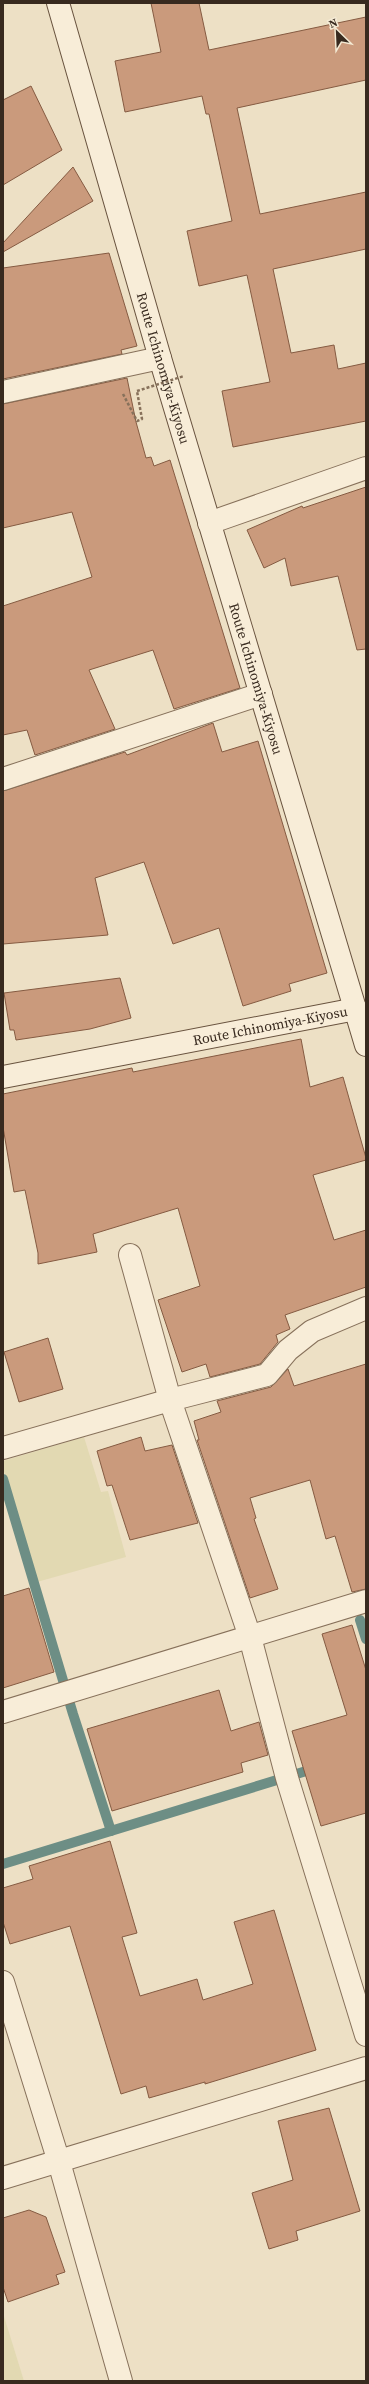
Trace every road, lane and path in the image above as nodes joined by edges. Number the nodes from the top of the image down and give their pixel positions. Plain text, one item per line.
1 (58, 3) edge
2 (160, 358) junction
3 (184, 376) dead end
4 (121, 390) dead end
5 (3, 392) edge
6 (366, 468) edge
7 (209, 523) junction
8 (261, 694) junction
9 (3, 779) edge
10 (356, 1008) junction
11 (366, 1045) edge
12 (3, 1075) edge
13 (130, 1255) dead end
14 (366, 1308) edge
15 (170, 1400) junction
16 (3, 1448) edge
17 (366, 1601) edge
18 (250, 1637) junction
19 (3, 1712) edge
20 (3, 1982) edge
21 (366, 2035) edge
22 (366, 2068) edge
23 (59, 2162) junction
24 (3, 2178) edge
25 (121, 2381) edge

1 - 2 street, Route Ichinomiya-Kiyosu
2 - 5 street
2 - 7 street, Route Ichinomiya-Kiyosu
3 - 4 path, bridge
6 - 7 street
7 - 8 street, Route Ichinomiya-Kiyosu
8 - 9 street
8 - 10 street, Route Ichinomiya-Kiyosu
10 - 11 street
10 - 12 street, Route Ichinomiya-Kiyosu
13 - 15 street
14 - 15 street
15 - 16 street
15 - 18 street
17 - 18 street
18 - 19 street
18 - 21 street
20 - 23 street
22 - 23 street
23 - 24 street
23 - 25 street

